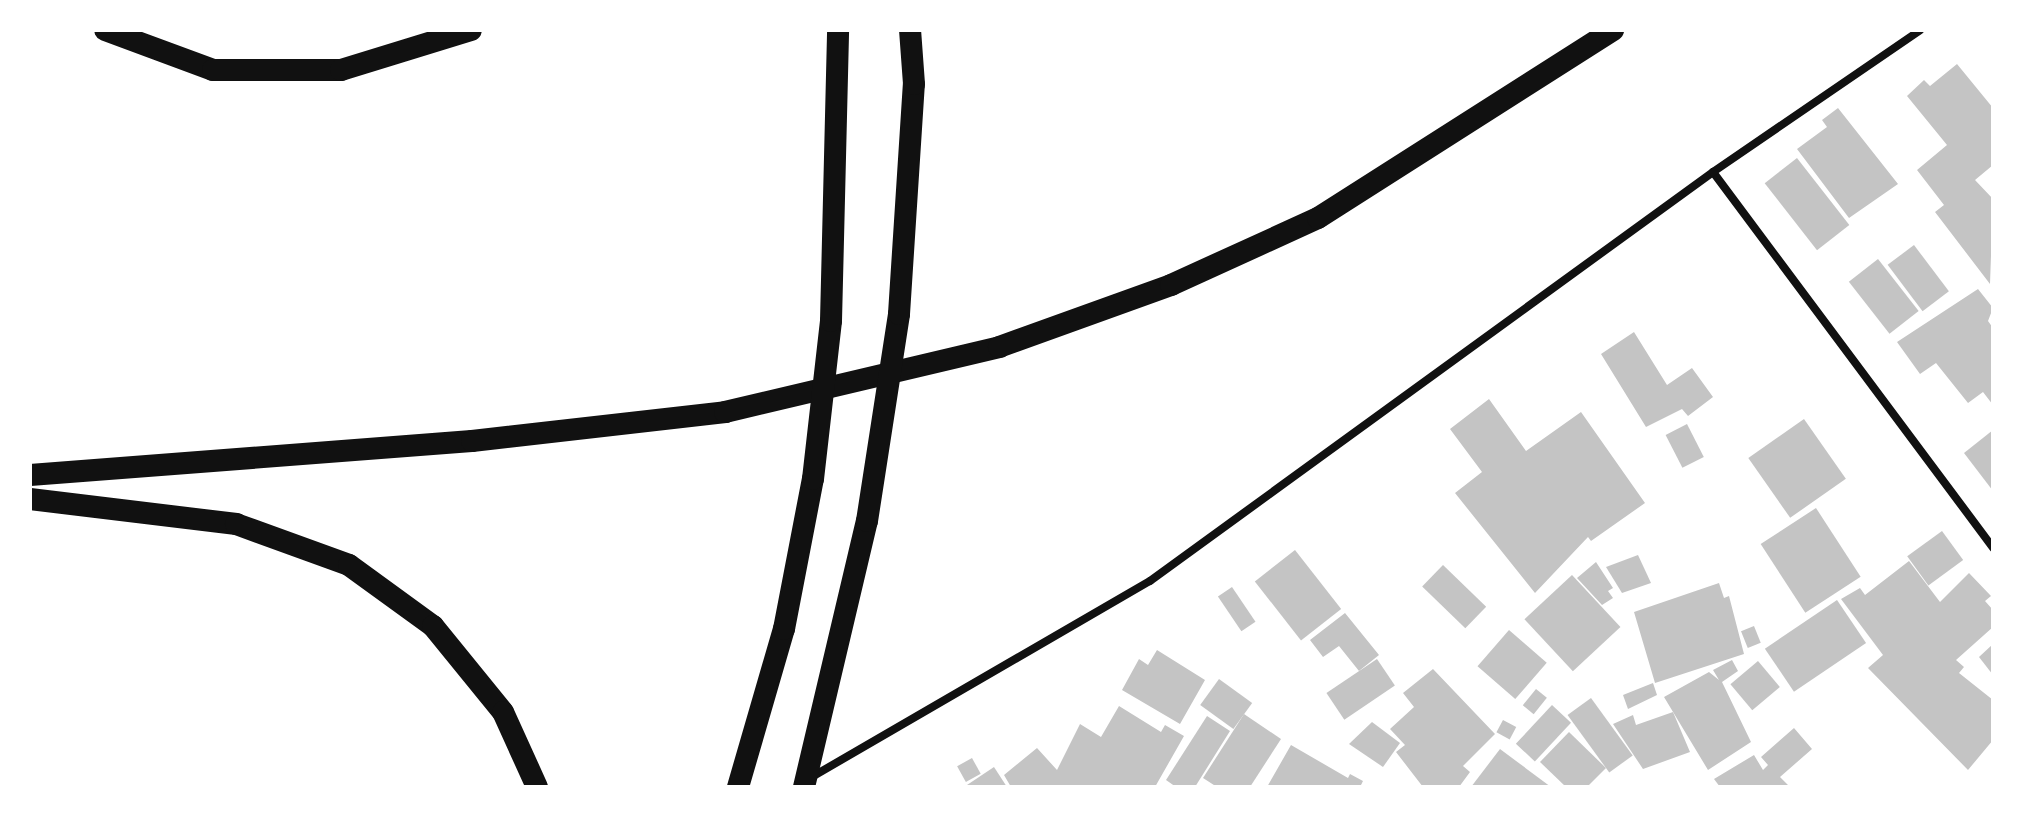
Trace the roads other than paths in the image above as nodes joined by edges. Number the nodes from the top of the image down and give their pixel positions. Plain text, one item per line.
1 (105, 30) edge
2 (471, 30) edge
3 (838, 30) edge
4 (910, 30) edge
5 (1613, 30) edge
6 (1920, 30) edge
7 (1713, 172) junction
8 (30, 475) edge
9 (30, 499) edge
10 (1993, 548) edge
11 (805, 783) edge
12 (537, 787) edge
13 (738, 787) edge

1 - 2 highway
3 - 13 highway
4 - 11 highway
5 - 8 highway
6 - 7 street
7 - 10 street
7 - 11 street
9 - 12 highway

